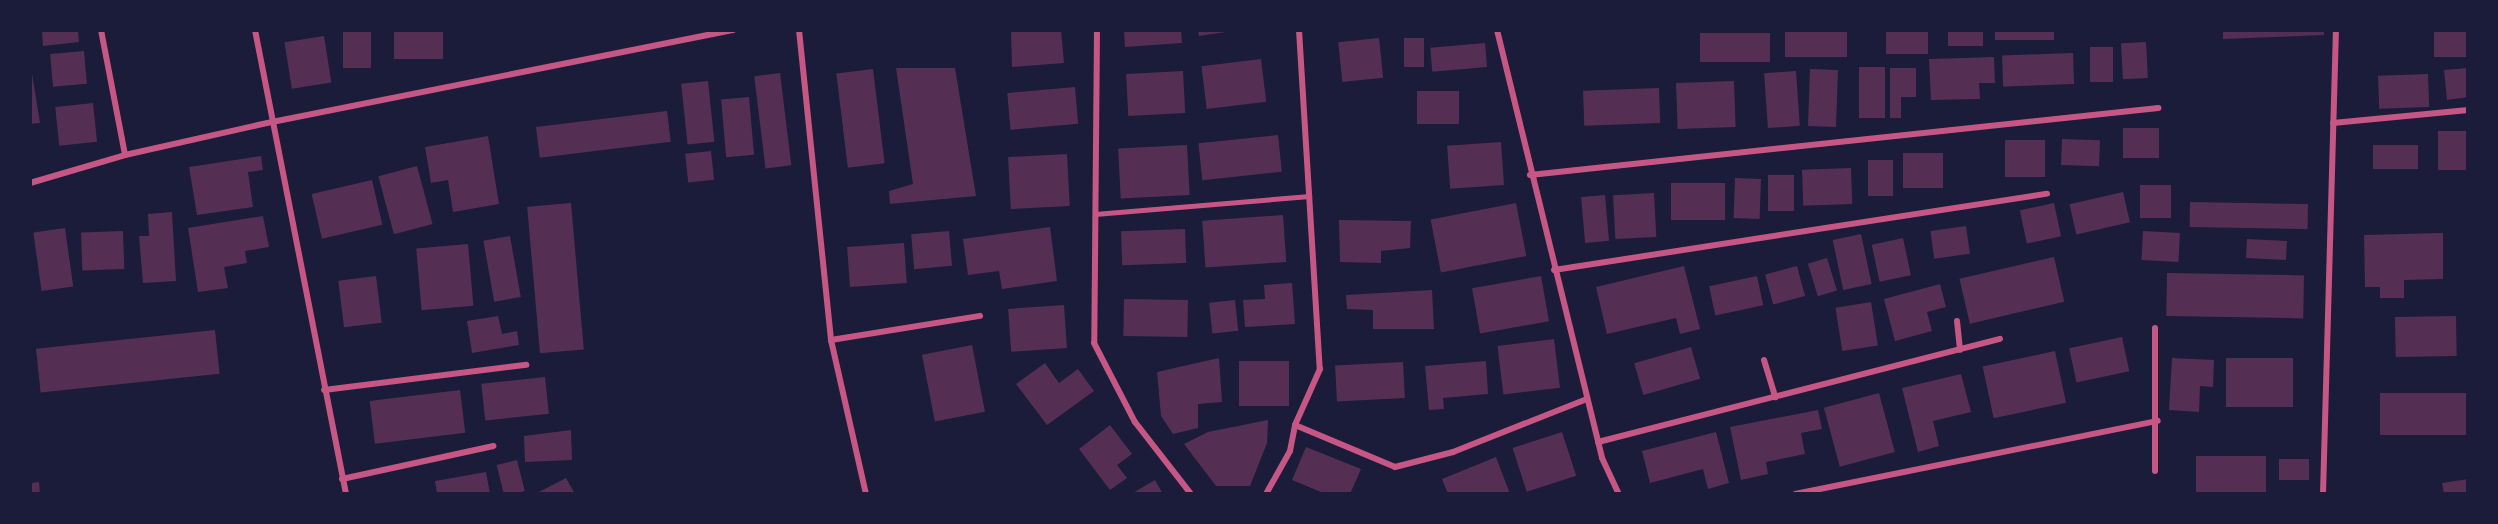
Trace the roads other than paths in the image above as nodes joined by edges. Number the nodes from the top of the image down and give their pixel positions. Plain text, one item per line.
1 (101, 30) edge
2 (255, 30) edge
3 (734, 30) edge
4 (799, 30) edge
5 (1097, 30) edge
6 (1299, 30) edge
7 (1497, 30) edge
8 (2336, 30) edge
9 (2158, 108) dead end
10 (2468, 110) edge
11 (272, 122) junction
12 (2333, 123) junction
13 (125, 155) junction
14 (1530, 175) junction
15 (30, 183) edge
16 (2047, 194) dead end
17 (1309, 196) junction
18 (1095, 214) junction
19 (1554, 270) junction
20 (980, 316) dead end
21 (1957, 321) dead end
22 (2155, 328) dead end
23 (2000, 339) dead end
24 (831, 340) junction
25 (1960, 350) junction
26 (1764, 360) dead end
27 (526, 365) dead end
28 (324, 390) junction
29 (1775, 397) junction
30 (1587, 399) junction
31 (2158, 421) junction
32 (1295, 425) junction
33 (1598, 442) junction
34 (494, 446) dead end
35 (2155, 471) dead end
36 (342, 479) junction
37 (346, 494) edge
38 (866, 494) edge
39 (1191, 494) edge
40 (1266, 494) edge
41 (1619, 494) edge
42 (1795, 494) edge
43 (2323, 494) edge

1 - 13 street
2 - 11 street
3 - 11 street
4 - 24 street
5 - 18 street
6 - 17 street
7 - 14 street
8 - 12 street
9 - 14 street
10 - 12 street
11 - 13 street
11 - 28 street
12 - 43 street
13 - 15 street
14 - 19 street
16 - 19 street
17 - 18 lane
17 - 32 street
18 - 39 street
19 - 30 street
20 - 24 street
21 - 25 street
22 - 31 street
23 - 25 street
24 - 38 street
25 - 29 street
26 - 29 street
27 - 28 street
28 - 36 street
29 - 33 street
30 - 32 street
30 - 33 street
31 - 35 street
31 - 42 street
32 - 40 street
33 - 41 street
34 - 36 street
36 - 37 street

